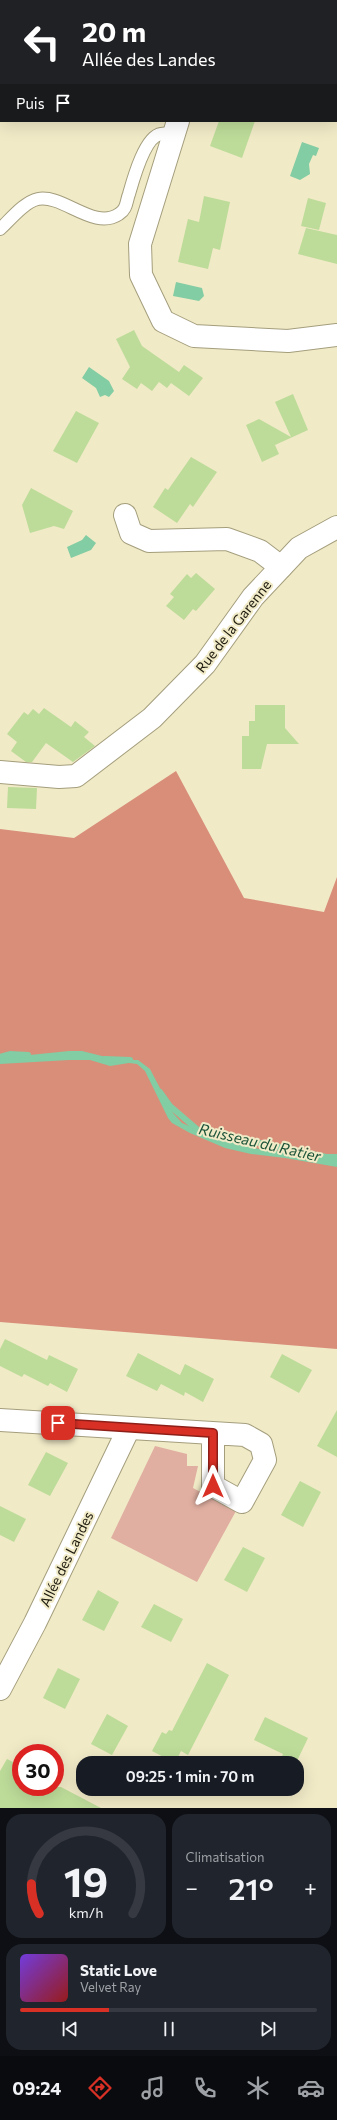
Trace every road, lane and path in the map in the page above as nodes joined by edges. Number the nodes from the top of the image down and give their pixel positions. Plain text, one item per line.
1 (176, 128) edge
2 (0, 229) edge
3 (337, 336) edge
4 (124, 515) dead end
5 (337, 527) edge
6 (281, 567) junction
7 (0, 772) edge
8 (0, 1420) edge
9 (129, 1428) junction
10 (213, 1433) dead end
11 (0, 1689) edge

1 - 2 lane
1 - 3 street
4 - 6 street
5 - 6 street, Rue de la Garenne
6 - 7 street, Rue de la Garenne
8 - 9 street
9 - 10 street
9 - 11 street, Allée des Landes

